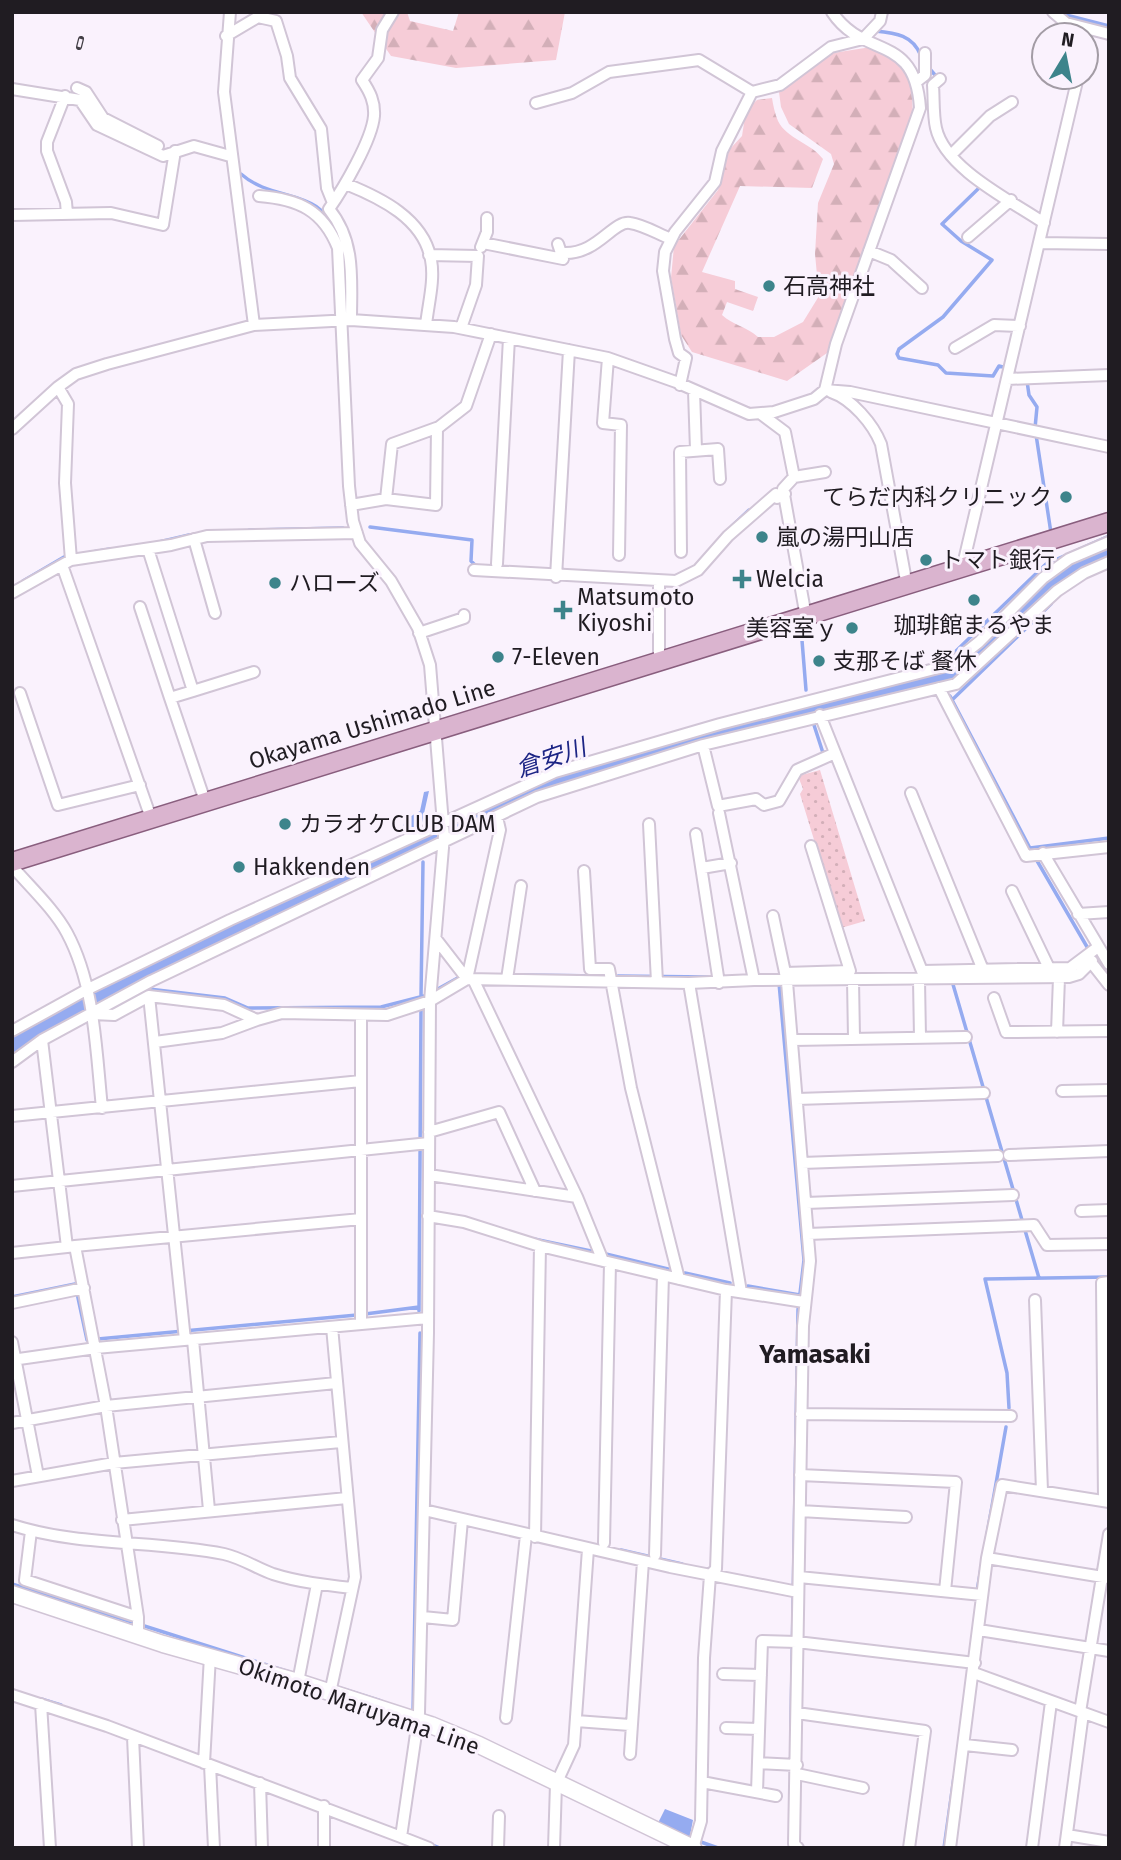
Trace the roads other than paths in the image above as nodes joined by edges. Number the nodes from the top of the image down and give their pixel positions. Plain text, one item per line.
1 (230, 12) edge
2 (393, 12) edge
3 (832, 12) edge
4 (882, 12) edge
5 (226, 36) junction
6 (863, 39) junction
7 (925, 52) dead end
8 (940, 79) dead end
9 (916, 82) junction
10 (77, 88) dead end
11 (12, 89) edge
12 (1075, 91) edge
13 (752, 92) junction
14 (65, 96) junction
15 (1012, 102) dead end
16 (536, 103) dead end
17 (173, 152) junction
18 (951, 155) junction
19 (230, 156) junction
20 (346, 184) junction
21 (259, 196) dead end
22 (1011, 200) junction
23 (333, 203) junction
24 (66, 214) junction
25 (12, 215) edge
26 (487, 218) dead end
27 (1044, 223) junction
28 (968, 237) dead end
29 (671, 239) junction
30 (482, 243) junction
31 (1040, 243) junction
32 (1109, 244) edge
33 (869, 251) junction
34 (429, 255) junction
35 (478, 256) junction
36 (922, 288) dead end
37 (345, 321) junction
38 (426, 325) junction
39 (254, 326) junction
40 (1020, 326) junction
41 (461, 328) junction
42 (491, 334) junction
43 (509, 338) junction
44 (955, 348) dead end
45 (569, 350) junction
46 (607, 358) junction
47 (1109, 375) edge
48 (1007, 379) junction
49 (680, 384) junction
50 (58, 387) junction
51 (825, 390) junction
52 (694, 391) junction
53 (761, 414) junction
54 (995, 425) junction
55 (437, 428) junction
56 (12, 429) edge
57 (1109, 447) edge
58 (696, 450) junction
59 (825, 472) dead end
60 (794, 477) junction
61 (720, 480) dead end
62 (782, 495) junction
63 (386, 499) junction
64 (351, 505) junction
65 (1109, 523) edge
66 (357, 533) junction
67 (194, 539) junction
68 (1109, 542) edge
69 (148, 548) junction
70 (681, 552) dead end
71 (619, 555) dead end
72 (69, 559) junction
73 (1109, 562) edge
74 (497, 564) dead end
75 (962, 569) junction
76 (474, 570) dead end
77 (556, 574) junction
78 (659, 581) junction
79 (907, 586) junction
80 (12, 593) edge
81 (140, 607) dead end
82 (215, 613) dead end
83 (464, 615) dead end
84 (806, 617) junction
85 (419, 633) junction
86 (659, 661) junction
87 (254, 672) dead end
88 (939, 688) junction
89 (193, 691) junction
90 (20, 692) dead end
91 (170, 698) junction
92 (820, 715) junction
93 (435, 731) junction
94 (703, 745) junction
95 (833, 754) junction
96 (140, 785) junction
97 (911, 793) dead end
98 (205, 802) junction
99 (719, 813) dead end
100 (497, 817) junction
101 (151, 818) junction
102 (649, 824) dead end
103 (444, 831) junction
104 (696, 834) dead end
105 (811, 846) dead end
106 (1109, 847) edge
107 (1037, 854) junction
108 (12, 864) edge
109 (727, 864) junction
110 (702, 868) junction
111 (584, 871) dead end
112 (521, 886) dead end
113 (1012, 891) dead end
114 (1109, 912) edge
115 (1078, 914) junction
116 (773, 916) dead end
117 (436, 939) junction
118 (1091, 955) junction
119 (1109, 964) edge
120 (1049, 968) junction
121 (984, 970) junction
122 (467, 976) junction
123 (508, 976) junction
124 (657, 978) junction
125 (754, 978) junction
126 (1059, 978) junction
127 (719, 979) junction
128 (782, 979) junction
129 (853, 980) junction
130 (919, 980) junction
131 (613, 981) junction
132 (689, 983) junction
133 (1109, 985) edge
134 (86, 992) junction
135 (149, 996) junction
136 (994, 999) dead end
137 (429, 1001) junction
138 (92, 1010) junction
139 (361, 1015) junction
140 (257, 1020) junction
141 (12, 1031) edge
142 (1057, 1031) junction
143 (1109, 1031) edge
144 (920, 1037) junction
145 (966, 1037) dead end
146 (854, 1038) junction
147 (793, 1040) junction
148 (42, 1041) junction
149 (155, 1042) junction
150 (12, 1062) edge
151 (362, 1081) junction
152 (1109, 1090) edge
153 (1062, 1091) dead end
154 (984, 1093) dead end
155 (797, 1099) junction
156 (161, 1103) junction
157 (102, 1108) junction
158 (51, 1113) junction
159 (12, 1116) edge
160 (425, 1141) junction
161 (362, 1150) junction
162 (1109, 1151) edge
163 (802, 1163) junction
164 (167, 1170) junction
165 (429, 1175) junction
166 (60, 1180) junction
167 (12, 1186) edge
168 (534, 1191) junction
169 (1013, 1195) dead end
170 (577, 1197) junction
171 (806, 1203) junction
172 (1109, 1210) edge
173 (1081, 1211) dead end
174 (428, 1216) junction
175 (361, 1219) junction
176 (808, 1234) junction
177 (175, 1236) junction
178 (1109, 1244) edge
179 (540, 1246) junction
180 (71, 1247) junction
181 (12, 1253) edge
182 (606, 1262) junction
183 (663, 1275) junction
184 (679, 1279) junction
185 (1109, 1282) edge
186 (80, 1289) junction
187 (726, 1290) junction
188 (741, 1292) junction
189 (1035, 1300) dead end
190 (800, 1301) junction
191 (12, 1303) edge
192 (361, 1317) junction
193 (428, 1318) junction
194 (332, 1327) junction
195 (187, 1335) junction
196 (12, 1342) edge
197 (94, 1342) junction
198 (14, 1359) edge
199 (336, 1383) junction
200 (198, 1397) junction
201 (106, 1406) junction
202 (801, 1414) junction
203 (1011, 1416) dead end
204 (26, 1420) junction
205 (12, 1423) edge
206 (341, 1442) junction
207 (204, 1453) junction
208 (114, 1464) junction
209 (800, 1475) junction
210 (38, 1476) junction
211 (12, 1481) edge
212 (1042, 1491) junction
213 (347, 1498) junction
214 (1106, 1502) edge
215 (209, 1510) junction
216 (424, 1510) junction
217 (800, 1511) junction
218 (906, 1517) dead end
219 (122, 1520) junction
220 (462, 1520) junction
221 (12, 1525) edge
222 (31, 1531) junction
223 (533, 1533) junction
224 (1109, 1534) edge
225 (126, 1543) junction
226 (604, 1543) dead end
227 (588, 1549) junction
228 (655, 1555) dead end
229 (987, 1558) junction
230 (643, 1561) junction
231 (713, 1572) junction
232 (799, 1577) junction
233 (1105, 1578) edge
234 (317, 1584) junction
235 (352, 1588) junction
236 (794, 1591) junction
237 (945, 1591) junction
238 (12, 1594) edge
239 (982, 1595) junction
240 (423, 1616) junction
241 (138, 1625) junction
242 (979, 1630) junction
243 (793, 1642) junction
244 (1090, 1648) junction
245 (1109, 1651) edge
246 (210, 1656) junction
247 (974, 1668) junction
248 (723, 1674) dead end
249 (761, 1675) junction
250 (299, 1677) junction
251 (331, 1687) junction
252 (12, 1695) edge
253 (1051, 1702) junction
254 (41, 1704) junction
255 (1081, 1712) junction
256 (797, 1713) junction
257 (418, 1716) junction
258 (506, 1718) dead end
259 (576, 1721) junction
260 (1109, 1722) edge
261 (630, 1725) junction
262 (726, 1728) dead end
263 (759, 1729) junction
264 (133, 1737) junction
265 (965, 1745) junction
266 (1012, 1751) dead end
267 (630, 1754) dead end
268 (758, 1763) junction
269 (207, 1764) junction
270 (794, 1767) junction
271 (558, 1779) junction
272 (702, 1782) junction
273 (260, 1783) junction
274 (863, 1788) dead end
275 (757, 1793) junction
276 (776, 1796) dead end
277 (324, 1806) junction
278 (499, 1816) dead end
279 (402, 1834) junction
280 (1067, 1835) junction
281 (666, 1842) edge
282 (1109, 1842) edge
283 (694, 1844) edge
284 (50, 1848) edge
285 (138, 1848) edge
286 (214, 1848) edge
287 (262, 1848) edge
288 (324, 1848) edge
289 (429, 1848) edge
290 (498, 1848) edge
291 (554, 1848) edge
292 (798, 1848) edge
293 (909, 1848) edge
294 (950, 1848) edge
295 (1032, 1848) edge
296 (1065, 1848) edge

1 - 5 street
2 - 20 street
3 - 6 street
4 - 6 street
5 - 19 street
5 - 23 street
6 - 9 street
6 - 13 street
7 - 9 street
8 - 18 street
9 - 33 street
10 - 17 street
11 - 14 street
12 - 27 street
13 - 16 street
13 - 29 street
14 - 17 street
14 - 24 street
15 - 18 street
17 - 19 street
17 - 24 street
18 - 22 street
19 - 39 street
20 - 23 street
20 - 34 street
21 - 37 street
22 - 27 street
22 - 28 street
23 - 37 street
24 - 25 street
26 - 30 street
27 - 31 street
29 - 30 street
29 - 49 street
30 - 35 street
31 - 32 street
31 - 40 street
33 - 36 street
33 - 51 street
34 - 35 street
34 - 38 street
35 - 41 street
37 - 38 street
37 - 39 street
37 - 64 street
38 - 41 street
39 - 50 street
40 - 44 street
40 - 48 street
41 - 42 street
42 - 43 street
42 - 55 street
43 - 45 street
43 - 74 street
45 - 46 street
45 - 77 street
46 - 49 street
46 - 71 street
47 - 48 street
48 - 54 street
49 - 52 street
50 - 56 street
50 - 72 street
51 - 53 street
51 - 54 street
51 - 79 street
52 - 53 street
52 - 58 street
53 - 60 street
54 - 57 street
54 - 75 street
55 - 63 street
55 - 63 street
58 - 61 street
58 - 70 street
59 - 60 street
60 - 62 street
62 - 78 street
62 - 84 street
63 - 64 street
64 - 66 street
65 - 75 main road, Okayama Ushimado Line
66 - 67 street
66 - 85 street
67 - 69 street
67 - 82 street
68 - 103 street
69 - 72 street
69 - 89 street
72 - 80 street
72 - 96 street
73 - 88 street
75 - 79 main road, Okayama Ushimado Line
76 - 77 street
77 - 78 street
78 - 86 street
79 - 84 main road, Okayama Ushimado Line
81 - 91 street
83 - 85 street
84 - 86 main road, Okayama Ushimado Line
85 - 93 street
86 - 93 main road, Okayama Ushimado Line
87 - 89 street
88 - 92 street
88 - 107 street
89 - 91 street
90 - 96 street
91 - 98 street
92 - 94 street
92 - 95 street
93 - 98 main road, Okayama Ushimado Line
93 - 103 street
94 - 95 street
94 - 100 street
95 - 121 street
96 - 101 street
97 - 121 street
98 - 101 main road, Okayama Ushimado Line
99 - 109 street
100 - 103 street
100 - 122 street
101 - 108 main road, Okayama Ushimado Line
102 - 124 street
103 - 117 street
103 - 134 street
103 - 138 street
104 - 110 street
105 - 128 street
106 - 107 street
107 - 115 street
108 - 134 street
109 - 110 street
109 - 125 street
110 - 127 street
111 - 131 street
112 - 123 street
113 - 120 street
114 - 115 street
115 - 118 street
116 - 128 street
117 - 122 street
117 - 137 street
118 - 119 street
118 - 120 street
118 - 126 street
118 - 133 street
120 - 121 street
122 - 123 street
122 - 137 street
122 - 170 street
123 - 131 street
124 - 131 street
124 - 132 street
125 - 127 street
125 - 128 street
126 - 130 street
126 - 142 street
127 - 132 street
128 - 129 street
128 - 147 street
129 - 130 street
129 - 146 street
130 - 144 street
131 - 184 street
132 - 188 street
134 - 138 street
134 - 141 street
135 - 138 street
135 - 140 street
135 - 149 street
136 - 142 street
137 - 139 street
137 - 160 street
138 - 148 street
138 - 157 street
139 - 140 street
139 - 151 street
140 - 149 street
142 - 143 street
144 - 145 street
144 - 146 street
146 - 147 street
147 - 155 street
148 - 150 street
148 - 158 street
149 - 156 street
151 - 156 street
151 - 161 street
152 - 153 street
154 - 155 street
155 - 163 street
156 - 157 street
156 - 164 street
157 - 158 street
158 - 159 street
158 - 166 street
160 - 161 street
160 - 165 street
160 - 168 street
161 - 164 street
161 - 175 street
162 - 163 street
163 - 171 street
164 - 166 street
164 - 177 street
165 - 168 street
165 - 174 street
166 - 167 street
166 - 180 street
168 - 170 street
169 - 171 street
170 - 182 street
171 - 176 street
172 - 173 street
174 - 179 street
174 - 193 street
175 - 177 street
175 - 192 street
176 - 178 street
176 - 190 street
177 - 180 street
177 - 195 street
179 - 182 street
179 - 223 street
180 - 181 street
180 - 186 street
182 - 183 street
182 - 226 street
183 - 184 street
183 - 228 street
184 - 187 street
185 - 214 street
186 - 191 street
186 - 197 street
187 - 188 street
187 - 231 street
188 - 190 street
189 - 212 street
190 - 202 street
192 - 193 street
192 - 194 street
193 - 216 street
194 - 195 street
194 - 199 street
195 - 197 street
195 - 200 street
196 - 198 street
197 - 198 street
197 - 201 street
198 - 204 street
199 - 200 street
199 - 206 street
200 - 201 street
200 - 207 street
201 - 204 street
201 - 208 street
202 - 203 street
202 - 209 street
204 - 205 street
204 - 210 street
206 - 207 street
206 - 213 street
207 - 208 street
207 - 215 street
208 - 210 street
208 - 219 street
209 - 217 street
209 - 237 street
210 - 211 street
212 - 214 street
212 - 229 street
213 - 215 street
213 - 235 street
215 - 219 street
216 - 220 street
216 - 240 street
217 - 218 street
217 - 232 street
219 - 225 street
220 - 223 street
220 - 240 street
221 - 222 street
222 - 225 street
222 - 241 street
223 - 227 street
223 - 258 street
224 - 233 street
225 - 234 street
225 - 241 street
227 - 230 street
227 - 259 street
229 - 233 street
229 - 239 street
230 - 231 street
230 - 261 street
231 - 236 street
231 - 272 street
232 - 236 street
232 - 237 street
233 - 244 street
234 - 235 street
234 - 250 street
235 - 251 street
236 - 243 street
237 - 239 street
238 - 241 main road, Okimoto Maruyama Line
239 - 242 street
240 - 257 street
241 - 246 main road, Okimoto Maruyama Line
242 - 244 street
242 - 247 street
243 - 247 street
243 - 249 street
243 - 256 street
244 - 245 street
244 - 255 street
246 - 250 main road, Okimoto Maruyama Line
246 - 269 street
247 - 253 street
247 - 265 street
248 - 249 street
249 - 263 street
250 - 251 main road, Okimoto Maruyama Line
251 - 257 main road, Okimoto Maruyama Line
252 - 254 street
253 - 255 street
253 - 295 street
254 - 264 street
254 - 284 street
255 - 260 street
255 - 280 street
256 - 270 street
256 - 293 street
257 - 271 main road, Okimoto Maruyama Line
257 - 279 street
259 - 261 street
259 - 271 street
261 - 267 street
262 - 263 street
263 - 268 street
264 - 269 street
264 - 285 street
265 - 266 street
265 - 294 street
268 - 270 street
268 - 275 street
269 - 273 street
269 - 286 street
270 - 274 street
270 - 292 street
271 - 281 main road, Okimoto Maruyama Line
271 - 291 street
272 - 275 street
272 - 283 street
273 - 277 street
273 - 287 street
275 - 276 street
277 - 279 street
277 - 288 street
278 - 290 street
279 - 289 street
280 - 282 street
280 - 296 street
281 - 283 main road, Okimoto Maruyama Line

